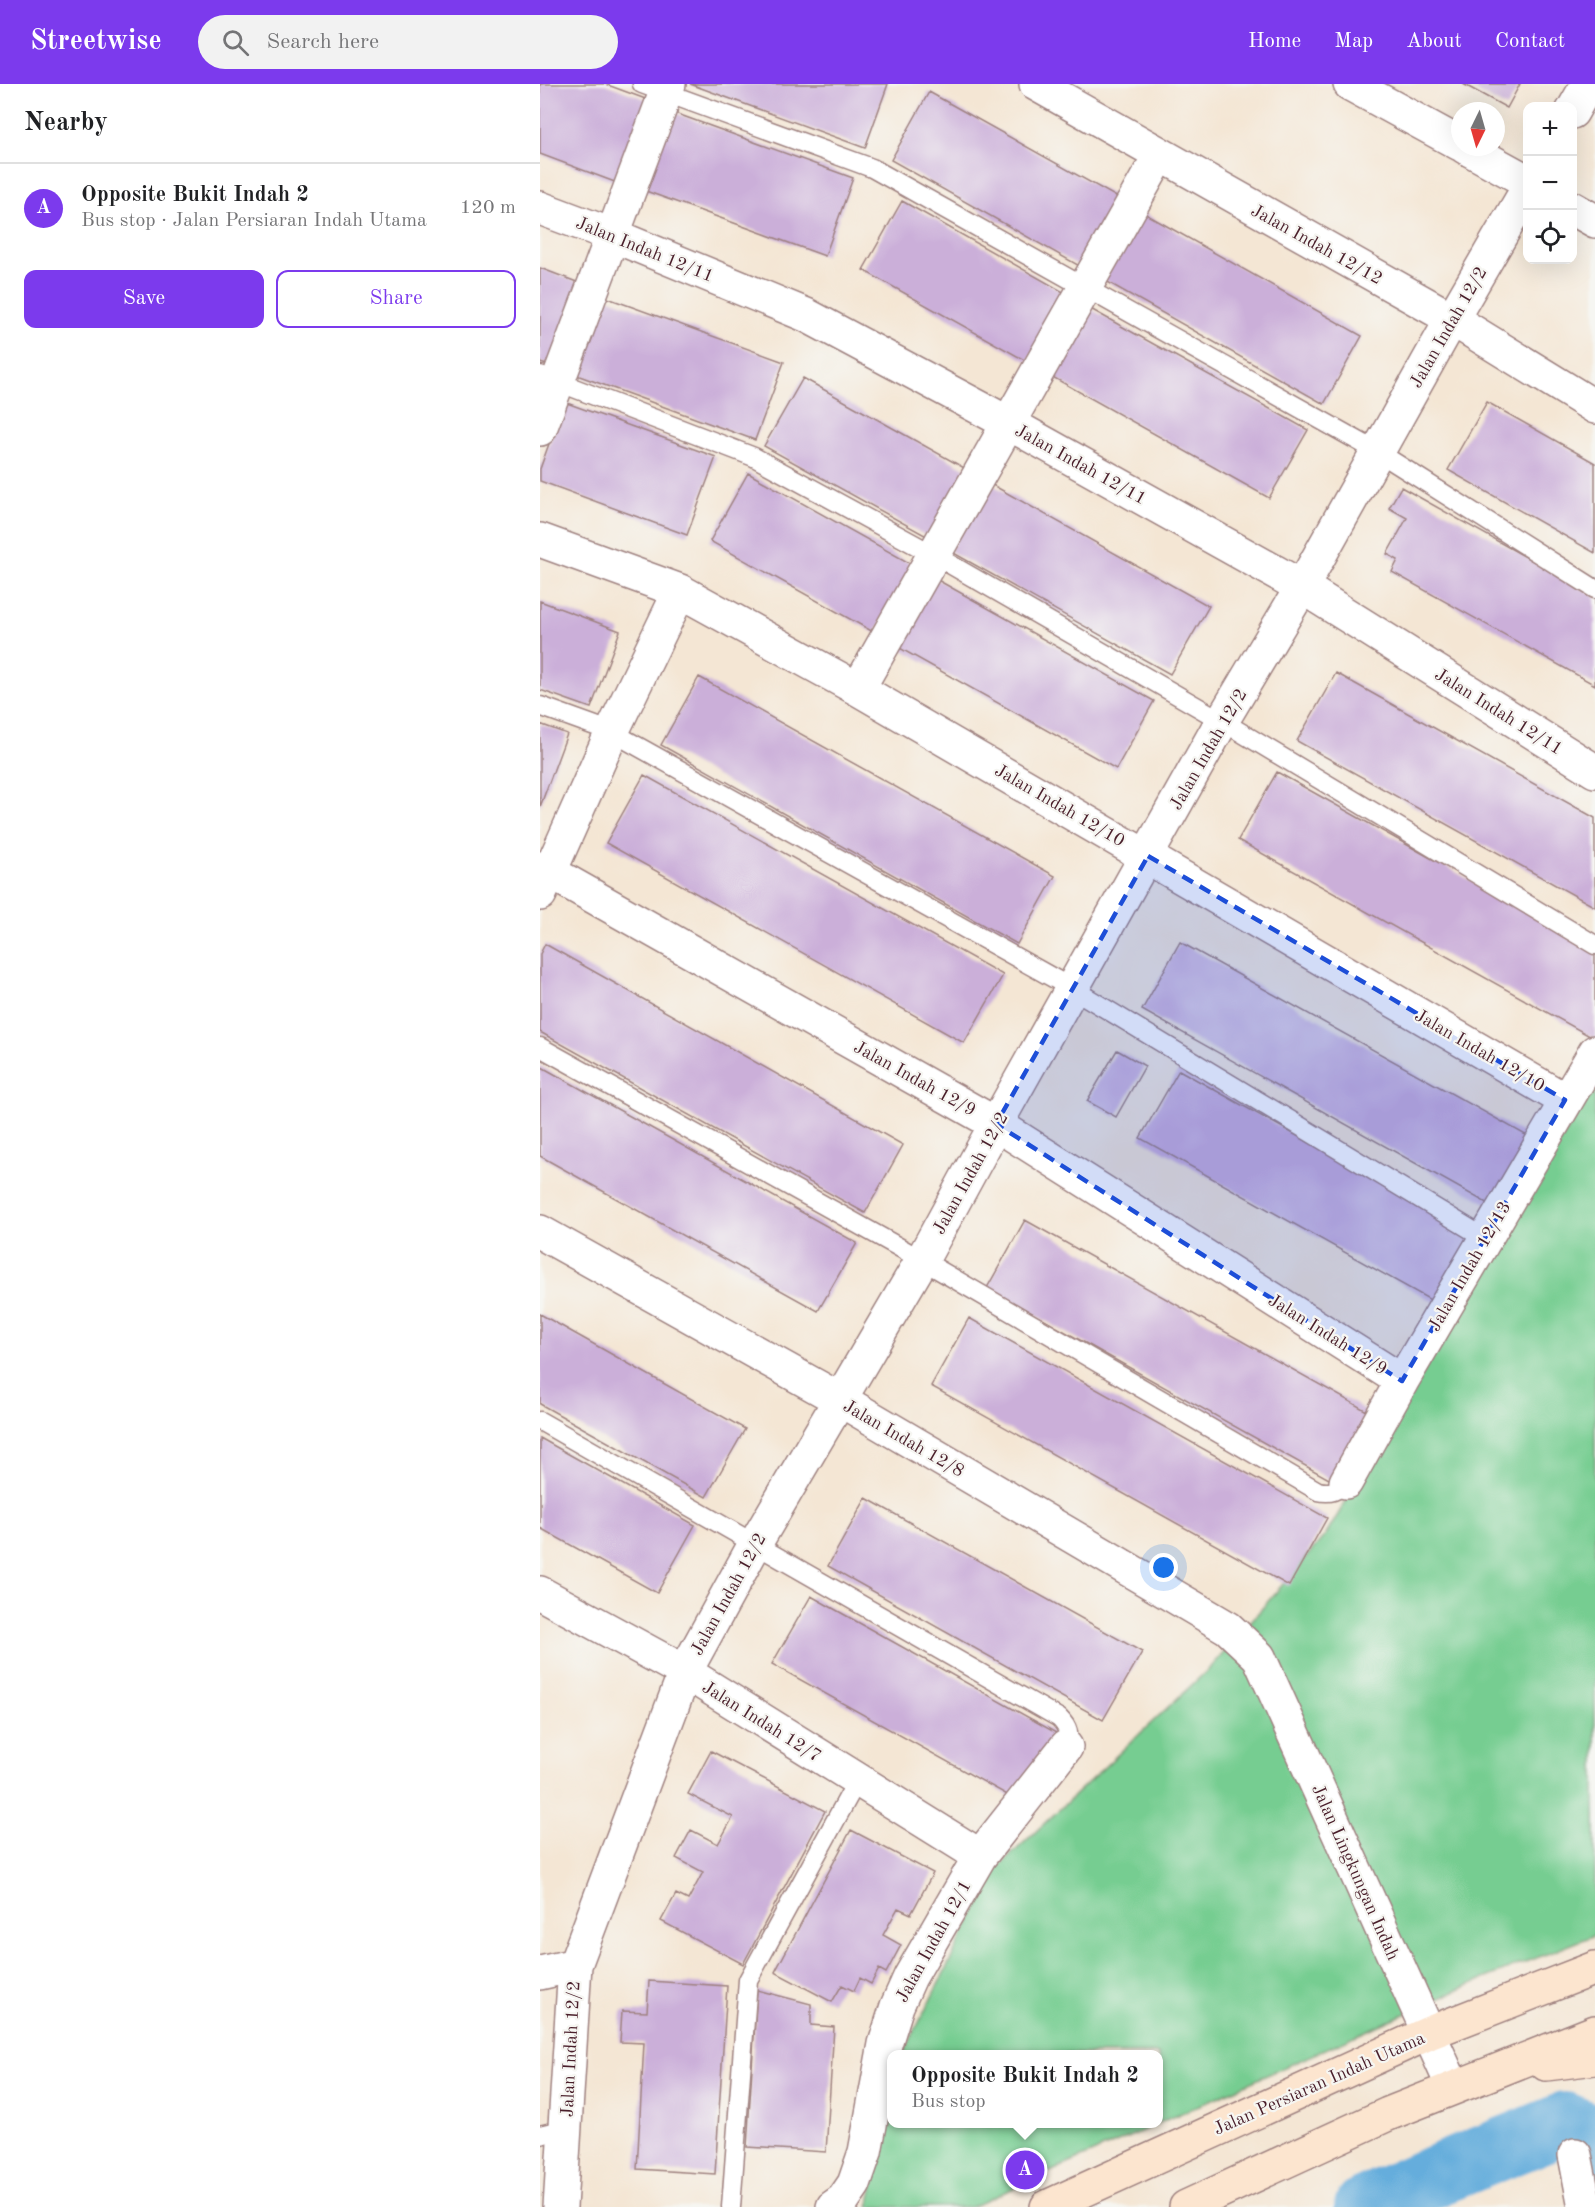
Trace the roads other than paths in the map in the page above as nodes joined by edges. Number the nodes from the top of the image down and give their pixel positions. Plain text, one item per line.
1 (1036, 84) edge
2 (1350, 84) edge
3 (1588, 84) edge
4 (659, 87) edge
5 (1577, 103) edge
6 (1451, 139) edge
7 (1160, 155) junction
8 (1481, 156) edge
9 (1523, 179) edge
10 (1523, 197) edge
11 (540, 208) edge
12 (1576, 210) edge
13 (1595, 221) edge
14 (612, 235) junction
15 (1085, 288) junction
16 (1452, 319) junction
17 (549, 378) edge
18 (1595, 407) edge
19 (1010, 424) junction
20 (540, 429) edge
21 (1378, 452) junction
22 (540, 540) edge
23 (934, 555) junction
24 (1302, 587) junction
25 (1595, 589) edge
26 (680, 591) junction
27 (858, 689) junction
28 (540, 706) edge
29 (1222, 722) junction
30 (612, 732) junction
31 (1595, 771) edge
32 (1148, 856) junction
33 (544, 878) edge
34 (1595, 945) edge
35 (1073, 989) junction
36 (540, 1047) edge
37 (1595, 1052) edge
38 (1565, 1100) junction
39 (996, 1124) junction
40 (540, 1232) edge
41 (1485, 1238) junction
42 (922, 1260) junction
43 (1402, 1382) junction
44 (839, 1399) junction
45 (540, 1421) edge
46 (1346, 1482) joint
47 (755, 1544) junction
48 (540, 1593) edge
49 (1259, 1657) joint
50 (685, 1672) junction
51 (1066, 1747) joint
52 (857, 1781) junction
53 (980, 1856) junction
54 (575, 1965) junction
55 (1595, 1968) edge
56 (540, 1973) edge
57 (1595, 2032) edge
58 (1429, 2033) junction
59 (1595, 2058) edge
60 (1494, 2071) junction
61 (1453, 2087) junction
62 (552, 2132) edge
63 (1575, 2155) dead end
64 (838, 2203) edge
65 (560, 2207) edge
66 (731, 2207) edge
67 (1047, 2207) edge
68 (1186, 2207) edge
69 (1585, 2207) edge

1 - 7 street, Jalan Indah 12/12
2 - 6 street
3 - 5 street
4 - 14 street
4 - 15 lane
7 - 15 street
7 - 16 street, Jalan Indah 12/12
8 - 9 street
10 - 16 street, Jalan Indah 12/2
11 - 14 street, Jalan Indah 12/11
12 - 13 street
14 - 17 street
14 - 19 street, Jalan Indah 12/11
15 - 19 street
15 - 21 lane
16 - 18 street, Jalan Indah 12/12
16 - 21 street, Jalan Indah 12/2
17 - 20 street
17 - 23 lane
19 - 23 street
19 - 24 street, Jalan Indah 12/11
21 - 24 street, Jalan Indah 12/2
21 - 25 lane
22 - 26 street, Jalan Indah 12/10
23 - 27 street
23 - 29 lane
24 - 29 street, Jalan Indah 12/2
24 - 31 street, Jalan Indah 12/11
26 - 27 street, Jalan Indah 12/10
26 - 30 street
27 - 32 street, Jalan Indah 12/10
28 - 30 lane
29 - 32 street, Jalan Indah 12/2
29 - 34 lane
30 - 33 street
30 - 35 lane
32 - 35 street, Jalan Indah 12/2
32 - 38 street, Jalan Indah 12/10
33 - 39 street, Jalan Indah 12/9
35 - 39 street, Jalan Indah 12/2
35 - 41 lane
36 - 42 lane
37 - 38 street, Jalan Indah 12/13
38 - 41 street, Jalan Indah 12/13
39 - 42 street, Jalan Indah 12/2
39 - 43 street, Jalan Indah 12/9
40 - 44 street, Jalan Indah 12/8
41 - 43 street, Jalan Indah 12/13
42 - 44 street, Jalan Indah 12/2
42 - 46 lane
43 - 46 street, Jalan Indah 12/13
44 - 47 street, Jalan Indah 12/2
44 - 49 street, Jalan Indah 12/8
45 - 47 lane
47 - 50 street, Jalan Indah 12/2
47 - 51 lane
48 - 50 street, Jalan Indah 12/7
49 - 58 street, Jalan Lingkungan Indah
50 - 52 street, Jalan Indah 12/7
50 - 54 street, Jalan Indah 12/2
51 - 53 street, Jalan Indah 12/1
52 - 53 street, Jalan Indah 12/7
52 - 66 lane
53 - 64 street, Jalan Indah 12/1
54 - 56 street
54 - 62 street, Jalan Indah 12/2
55 - 58 main road, Jalan Persiaran Indah Utama
57 - 60 main road
58 - 61 street, Jalan Lingkungan Indah
58 - 67 main road, Jalan Persiaran Indah Utama
59 - 60 main road
60 - 61 main road
61 - 68 main road
62 - 65 street, Jalan Indah 12/2
63 - 69 street

